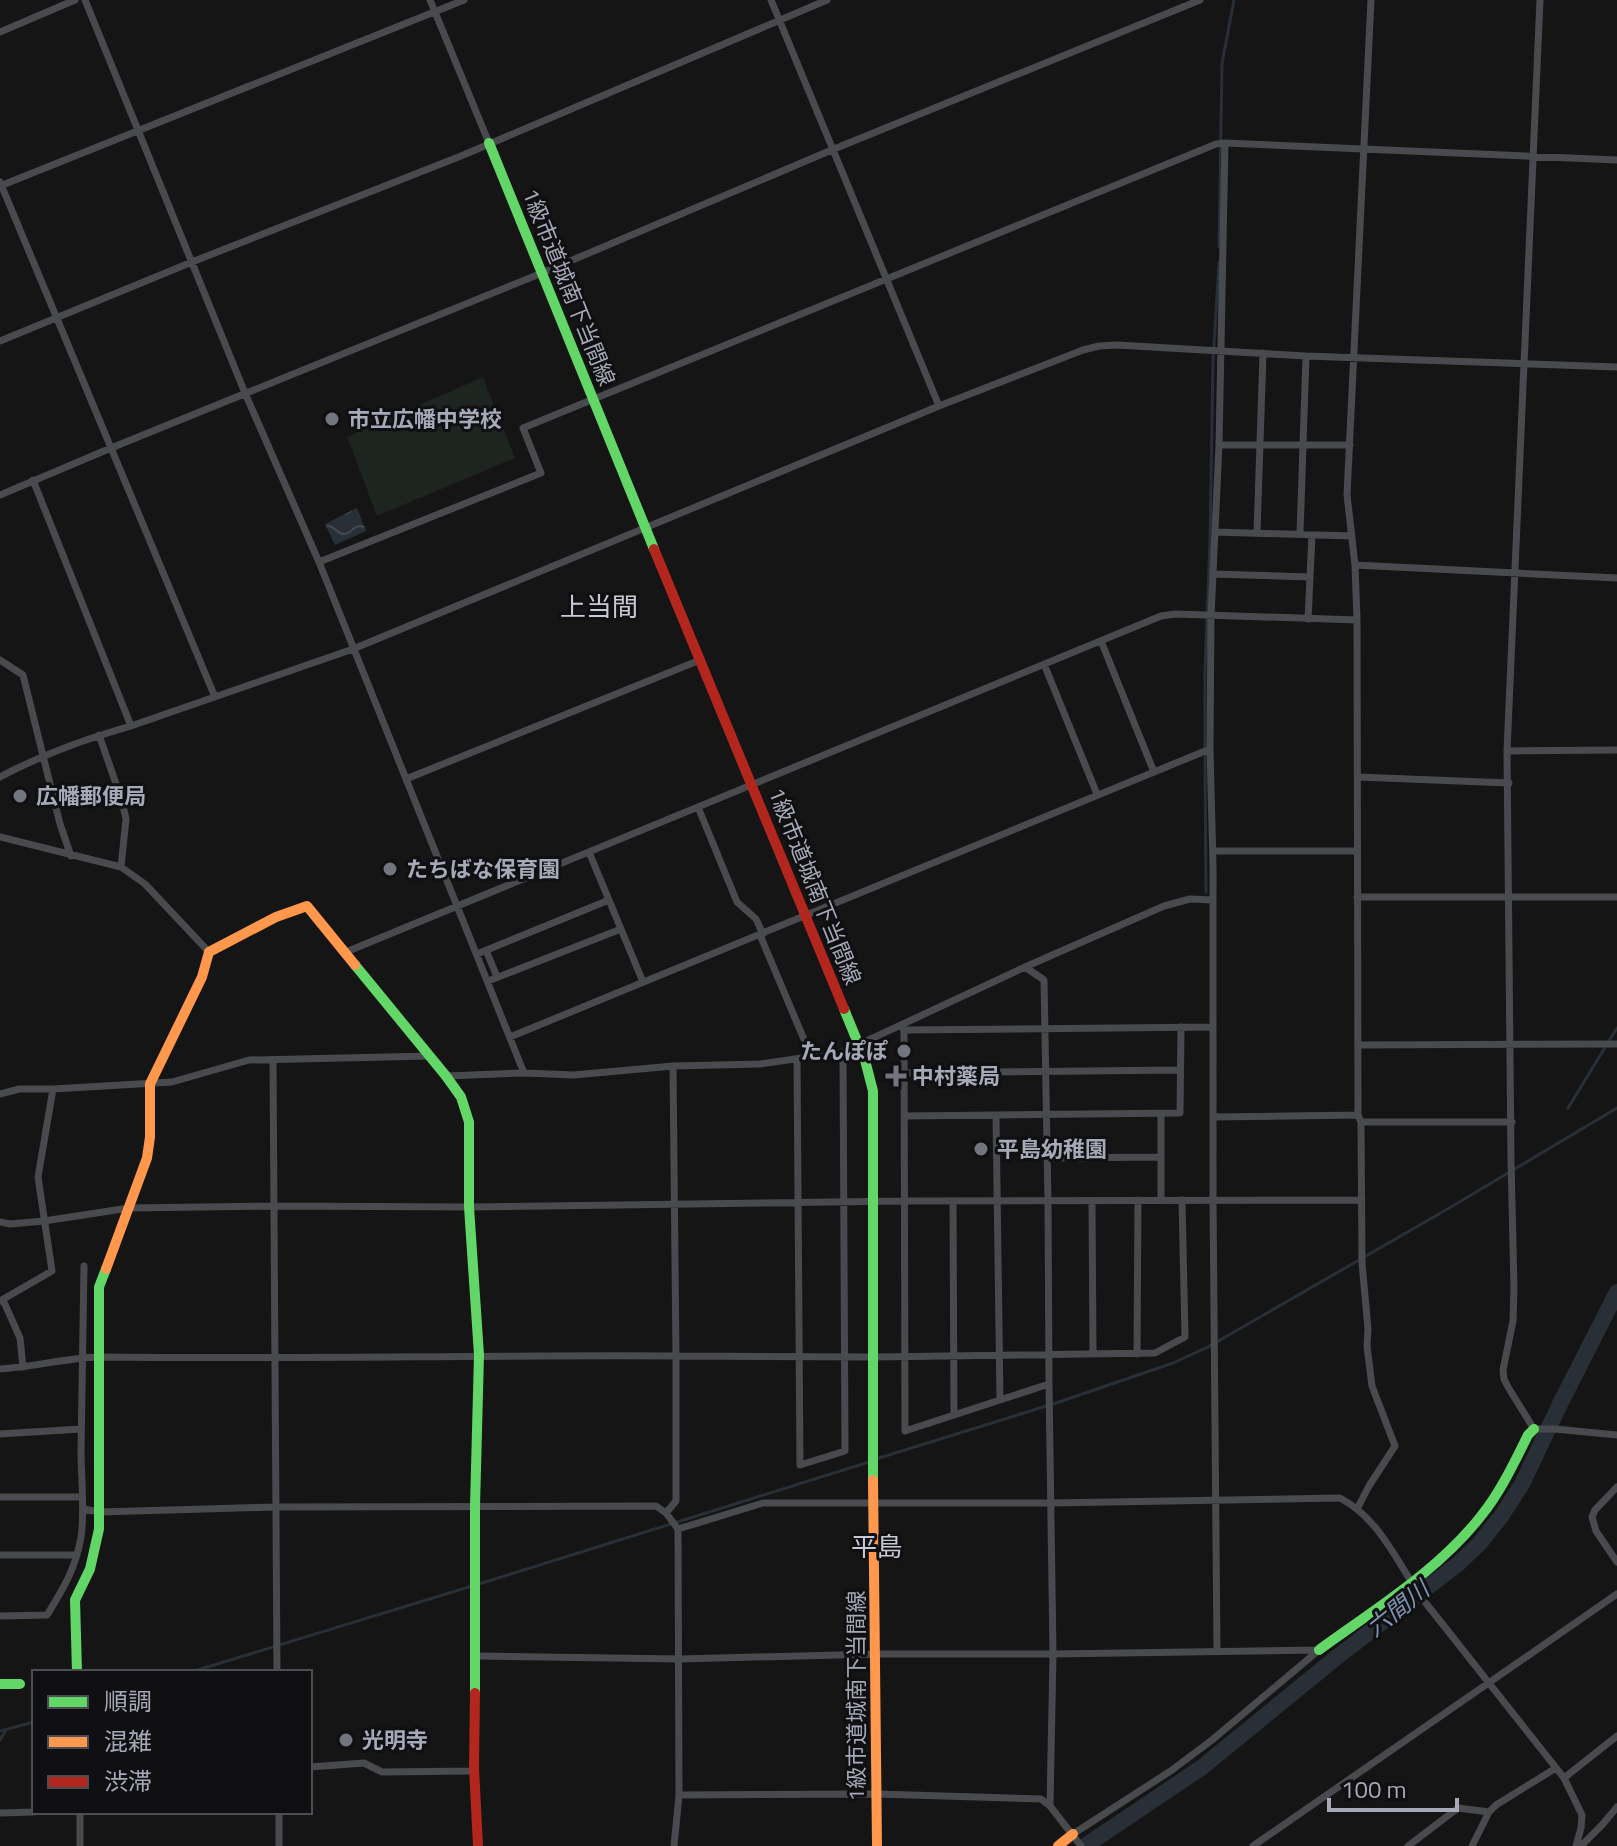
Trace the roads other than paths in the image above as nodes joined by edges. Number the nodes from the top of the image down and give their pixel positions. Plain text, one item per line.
1 (75, 0) edge
2 (85, 0) edge
3 (430, 0) edge
4 (464, 0) edge
5 (771, 0) edge
6 (827, 0) edge
7 (1200, 0) edge
8 (1371, 0) edge
9 (1540, 0) edge
10 (435, 12) junction
11 (779, 21) junction
12 (0, 32) edge
13 (139, 130) junction
14 (489, 143) junction
15 (1220, 144) junction
16 (1363, 148) junction
17 (834, 149) junction
18 (1533, 156) junction
19 (1617, 160) edge
20 (1, 184) edge
21 (192, 262) junction
22 (542, 273) junction
23 (887, 280) junction
24 (56, 318) junction
25 (0, 341) edge
26 (1221, 352) junction
27 (1263, 353) junction
28 (1306, 356) junction
29 (1355, 357) junction
30 (1525, 363) junction
31 (1617, 367) edge
32 (245, 393) junction
33 (592, 399) junction
34 (939, 406) junction
35 (1219, 445) junction
36 (1260, 445) junction
37 (1350, 445) junction
38 (1304, 446) junction
39 (111, 448) junction
40 (33, 480) junction
41 (0, 495) edge
42 (646, 529) junction
43 (1215, 532) junction
44 (1257, 533) junction
45 (1300, 534) junction
46 (1312, 535) junction
47 (1352, 536) junction
48 (319, 562) junction
49 (1355, 565) junction
50 (1213, 574) junction
51 (1514, 574) junction
52 (1310, 577) junction
53 (1617, 578) edge
54 (1207, 615) junction
55 (1308, 619) junction
56 (1357, 620) junction
57 (1101, 641) junction
58 (353, 649) junction
59 (0, 660) edge
60 (700, 660) junction
61 (1044, 664) junction
62 (215, 697) junction
63 (131, 726) junction
64 (99, 735) junction
65 (1210, 749) junction
66 (1617, 750) edge
67 (1507, 751) junction
68 (44, 756) junction
69 (1154, 772) junction
70 (0, 777) edge
71 (1358, 777) junction
72 (406, 779) junction
73 (1509, 783) junction
74 (752, 785) junction
75 (1097, 794) junction
76 (698, 807) junction
77 (0, 837) edge
78 (1213, 851) junction
79 (1357, 851) junction
80 (589, 852) junction
81 (71, 856) junction
82 (121, 867) junction
83 (1357, 897) junction
84 (1510, 897) junction
85 (1617, 897) edge
86 (609, 900) junction
87 (1213, 900) junction
88 (457, 906) junction
89 (806, 916) junction
90 (621, 929) junction
91 (762, 934) junction
92 (486, 950) junction
93 (209, 952) junction
94 (346, 952) junction
95 (477, 954) junction
96 (1025, 967) junction
97 (497, 977) junction
98 (488, 981) junction
99 (643, 982) junction
100 (1046, 1027) junction
101 (1181, 1027) junction
102 (1213, 1027) junction
103 (903, 1028) junction
104 (510, 1037) junction
105 (859, 1044) junction
106 (1510, 1044) junction
107 (1617, 1044) edge
108 (1358, 1045) junction
109 (843, 1052) junction
110 (431, 1056) junction
111 (811, 1056) junction
112 (797, 1059) junction
113 (273, 1060) junction
114 (673, 1066) junction
115 (1180, 1070) junction
116 (1046, 1071) junction
117 (524, 1073) junction
118 (904, 1073) junction
119 (446, 1076) junction
120 (150, 1084) junction
121 (53, 1089) junction
122 (0, 1094) edge
123 (1161, 1113) junction
124 (1047, 1114) junction
125 (904, 1116) junction
126 (996, 1116) junction
127 (1213, 1117) junction
128 (1359, 1118) junction
129 (1512, 1122) junction
130 (1161, 1157) junction
131 (1048, 1158) junction
132 (1138, 1200) junction
133 (1161, 1200) junction
134 (1182, 1200) junction
135 (1213, 1200) junction
136 (1362, 1200) junction
137 (903, 1201) junction
138 (997, 1201) junction
139 (1048, 1201) junction
140 (1092, 1201) junction
141 (844, 1202) junction
142 (873, 1202) junction
143 (953, 1202) junction
144 (798, 1203) junction
145 (675, 1204) junction
146 (273, 1206) junction
147 (469, 1207) junction
148 (129, 1208) junction
149 (44, 1221) junction
150 (0, 1222) edge
151 (84, 1266) dead end
152 (1, 1300) edge
153 (1093, 1354) junction
154 (1137, 1354) junction
155 (479, 1355) junction
156 (1050, 1355) junction
157 (676, 1356) junction
158 (954, 1356) junction
159 (999, 1356) junction
160 (99, 1357) junction
161 (800, 1357) junction
162 (844, 1357) junction
163 (874, 1357) junction
164 (904, 1357) junction
165 (82, 1358) junction
166 (274, 1359) junction
167 (23, 1367) junction
168 (0, 1369) edge
169 (1049, 1384) junction
170 (1000, 1400) junction
171 (954, 1415) junction
172 (81, 1429) junction
173 (1538, 1429) junction
174 (0, 1434) edge
175 (1617, 1435) edge
176 (1617, 1487) edge
177 (0, 1497) edge
178 (81, 1497) junction
179 (1216, 1500) junction
180 (1050, 1503) junction
181 (874, 1504) junction
182 (475, 1506) junction
183 (276, 1507) junction
184 (83, 1509) junction
185 (1357, 1509) junction
186 (100, 1512) junction
187 (666, 1513) junction
188 (678, 1529) junction
189 (0, 1555) edge
190 (77, 1555) junction
191 (1617, 1562) edge
192 (1412, 1584) junction
193 (1617, 1594) edge
194 (0, 1616) edge
195 (1319, 1650) junction
196 (1217, 1652) junction
197 (876, 1654) junction
198 (1053, 1654) junction
199 (476, 1656) junction
200 (680, 1659) junction
201 (77, 1670) edge
202 (277, 1670) edge
203 (1489, 1683) junction
204 (0, 1684) edge
205 (20, 1684) dead end
206 (1617, 1736) edge
207 (312, 1767) edge
208 (474, 1768) junction
209 (1556, 1768) junction
210 (1564, 1778) junction
211 (877, 1794) junction
212 (679, 1795) junction
213 (1050, 1806) junction
214 (1617, 1807) edge
215 (32, 1812) edge
216 (1489, 1812) junction
217 (0, 1813) edge
218 (80, 1814) edge
219 (279, 1814) edge
220 (1074, 1836) junction
221 (80, 1846) edge
222 (279, 1846) edge
223 (478, 1846) edge
224 (674, 1846) edge
225 (877, 1846) edge
226 (1058, 1846) edge
227 (1081, 1846) edge
228 (1253, 1846) edge
229 (1408, 1846) edge
230 (1472, 1846) edge
231 (1578, 1846) edge

1 - 12 street
2 - 13 street
3 - 10 street, 1級市道城南下当間線
4 - 10 street
5 - 11 street
6 - 11 street
7 - 17 street
8 - 16 street
9 - 18 street
10 - 13 street
10 - 14 street, 1級市道城南下当間線
11 - 14 street
11 - 17 street
13 - 20 street
13 - 21 street
14 - 21 street
14 - 22 street, 1級市道城南下当間線
15 - 16 street
15 - 23 street
15 - 26 street
16 - 18 street
16 - 29 street
17 - 22 street
17 - 23 street
18 - 19 street
18 - 30 street
20 - 24 street
21 - 24 street
21 - 32 street
22 - 32 street
22 - 33 street, 1級市道城南下当間線
23 - 33 street
23 - 34 street
24 - 25 street
24 - 39 street
26 - 27 street
26 - 34 street
26 - 35 street
27 - 28 street
27 - 36 street
28 - 29 street
28 - 38 street
29 - 30 street
29 - 37 street
30 - 31 street
30 - 51 street
32 - 39 street
32 - 48 street
33 - 42 street, 1級市道城南下当間線
33 - 48 street
34 - 42 street
35 - 36 street
35 - 43 street
36 - 38 street
36 - 44 street
37 - 38 street
37 - 47 street
38 - 45 street
39 - 40 street
39 - 62 street
40 - 41 street
40 - 63 street
42 - 58 street
42 - 60 street, 1級市道城南下当間線
43 - 44 street
43 - 50 street
44 - 45 street
45 - 46 street
46 - 47 street
46 - 52 street
47 - 49 street
48 - 58 street
49 - 51 street
49 - 56 street
50 - 52 street
50 - 54 street
51 - 53 street
51 - 67 street
52 - 55 street
54 - 55 street
54 - 57 street
54 - 65 street
55 - 56 street
56 - 71 street
57 - 61 street
57 - 69 street
58 - 62 street
58 - 72 street
59 - 68 street
60 - 72 street
60 - 74 street, 1級市道城南下当間線
61 - 74 street
61 - 75 street
62 - 63 street
63 - 64 street
64 - 68 street
64 - 82 street
65 - 69 street
65 - 78 street
66 - 67 street
67 - 73 street
68 - 70 street
68 - 81 street
69 - 75 street
71 - 73 street
71 - 79 street
72 - 88 street
73 - 84 street
74 - 76 street
74 - 89 street, 1級市道城南下当間線
75 - 89 street
76 - 80 street
76 - 91 street
77 - 81 street
78 - 79 street
78 - 87 street
79 - 83 street
80 - 86 street
80 - 88 street
81 - 82 street
82 - 93 street
83 - 84 street
83 - 108 street
84 - 85 street
84 - 106 street
86 - 90 street
86 - 92 street
87 - 96 street
87 - 102 street
88 - 94 street
88 - 95 street
89 - 91 street
89 - 105 street, 1級市道城南下当間線
90 - 97 street
90 - 99 street
91 - 99 street
91 - 111 street
92 - 95 street
92 - 97 street
93 - 94 street
93 - 120 street
94 - 110 street
95 - 98 street
96 - 100 street
96 - 103 street
97 - 98 street
98 - 104 street
99 - 104 street
100 - 101 street
100 - 103 street
100 - 116 street
101 - 102 street
101 - 115 street
102 - 127 street
103 - 105 street
103 - 118 street
104 - 117 street
105 - 109 street
105 - 142 street, 1級市道城南下当間線
106 - 107 street
106 - 108 street
106 - 129 street
108 - 128 street
109 - 111 street
109 - 141 street
110 - 113 street
110 - 119 street
111 - 112 street
112 - 114 street
112 - 144 street
113 - 120 street
113 - 146 street
114 - 117 street
114 - 145 street
115 - 116 street
115 - 123 street
116 - 118 street
116 - 124 street
117 - 119 street
118 - 125 street
119 - 147 street
120 - 121 street
120 - 148 street
121 - 122 street
121 - 149 street
123 - 124 street
123 - 130 street
124 - 126 street
124 - 131 street
125 - 126 street
125 - 137 street
126 - 138 street
127 - 128 street
127 - 135 street
128 - 129 street
128 - 136 street
129 - 173 street
130 - 131 street
130 - 133 street
131 - 139 street
132 - 133 street
132 - 140 street
132 - 154 street
133 - 134 street
134 - 135 street
134 - 154 street
135 - 136 street
135 - 179 street
136 - 185 street
137 - 142 street
137 - 143 street
137 - 164 street
138 - 139 street
138 - 143 street
138 - 159 street
139 - 140 street
139 - 156 street
140 - 153 street
141 - 142 street
141 - 144 street
141 - 162 street
142 - 163 street, 1級市道城南下当間線
143 - 158 street
144 - 145 street
144 - 161 street
145 - 147 street
145 - 157 street
146 - 147 street
146 - 148 street
146 - 166 street
147 - 155 street
148 - 149 street
148 - 160 street
149 - 150 street
149 - 152 street
151 - 165 street
152 - 167 street
153 - 154 street
153 - 156 street
155 - 157 street
155 - 166 street
155 - 182 street
156 - 159 street
156 - 169 street
157 - 161 street
157 - 187 street
158 - 159 street
158 - 164 street
158 - 171 street
159 - 170 street
160 - 165 street
160 - 166 street
160 - 186 street
161 - 162 street
161 - 162 street
162 - 163 street
163 - 164 street
163 - 181 street, 1級市道城南下当間線
164 - 171 street
165 - 167 street
165 - 172 street
166 - 183 street
167 - 168 street
169 - 170 street
169 - 180 street
170 - 171 street
172 - 174 street
172 - 178 street
173 - 175 street
173 - 192 street
176 - 191 street
177 - 178 street
178 - 184 street
179 - 180 street
179 - 185 street
179 - 196 street
180 - 181 street
180 - 198 street
181 - 188 street
181 - 197 street, 1級市道城南下当間線
182 - 183 street
182 - 187 street
182 - 199 street
183 - 186 street
183 - 202 street
184 - 186 street
184 - 190 street
185 - 192 street
186 - 201 street
187 - 188 street
188 - 200 street
189 - 190 street
190 - 194 street
192 - 195 street
192 - 203 street
193 - 203 street
195 - 196 street
195 - 220 street
196 - 198 street
197 - 198 street
197 - 200 street
197 - 211 street, 1級市道城南下当間線
198 - 213 street
199 - 200 street
199 - 208 street
200 - 212 street
203 - 209 street
203 - 228 street
204 - 205 street
206 - 210 street
207 - 208 street
208 - 223 street
209 - 210 street
209 - 216 street
210 - 231 street
211 - 212 street
211 - 213 street
211 - 225 street, 1級市道城南下当間線
212 - 224 street
213 - 220 street
214 - 231 street
215 - 217 street
216 - 229 street
216 - 230 street
218 - 221 street
219 - 222 street
220 - 226 street
220 - 227 street

